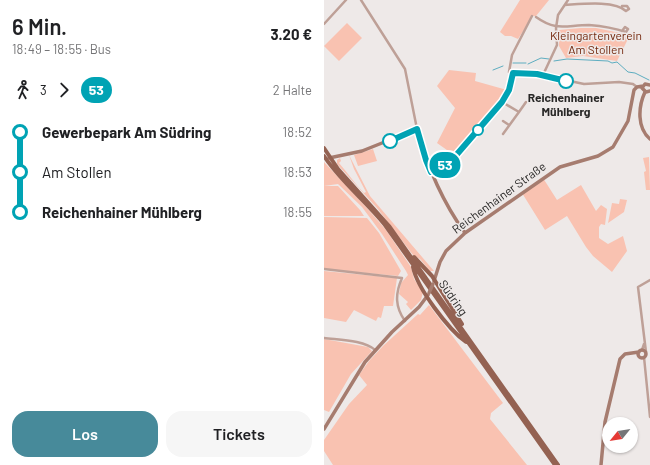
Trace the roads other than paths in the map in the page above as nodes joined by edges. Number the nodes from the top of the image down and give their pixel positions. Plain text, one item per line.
1 (346, 0) edge
2 (363, 0) edge
3 (568, 0) edge
4 (564, 5) junction
5 (622, 6) dead end
6 (532, 16) dead end
7 (536, 17) dead end
8 (324, 24) edge
9 (556, 28) junction
10 (622, 31) dead end
11 (509, 72) dead end
12 (543, 75) junction
13 (650, 84) edge
14 (643, 86) junction
15 (637, 87) junction
16 (650, 91) edge
17 (645, 92) junction
18 (502, 102) junction
19 (526, 102) dead end
20 (519, 112) junction
21 (503, 121) dead end
22 (509, 125) junction
23 (417, 129) junction
24 (503, 134) dead end
25 (650, 139) edge
26 (324, 148) edge
27 (326, 158) edge
28 (431, 172) junction
29 (465, 233) junction
30 (409, 253) junction
31 (412, 263) junction
32 (324, 269) edge
33 (650, 281) edge
34 (434, 282) junction
35 (428, 294) junction
36 (405, 320) junction
37 (467, 336) junction
38 (324, 338) edge
39 (470, 346) junction
40 (375, 350) junction
41 (643, 354) junction
42 (650, 357) edge
43 (650, 417) edge
44 (324, 429) edge
45 (555, 465) edge
46 (558, 465) edge
47 (601, 465) edge

1 - 8 street
2 - 23 street
3 - 4 street
4 - 5 street
4 - 9 street
6 - 11 street
7 - 9 street
9 - 10 street
9 - 12 street
12 - 15 street
12 - 18 street
13 - 14 main road
14 - 15 main road
14 - 17 main road
15 - 29 main road, Reichenhainer Straße
16 - 17 main road
17 - 25 main road
18 - 20 street
18 - 28 street
19 - 20 street
20 - 22 street
21 - 22 street
22 - 24 street
23 - 27 main road
23 - 28 main road
26 - 27 main road, Südring
27 - 30 main road, Südring
27 - 31 main road, Südring
28 - 29 main road
29 - 34 main road, Reichenhainer Straße
30 - 34 main road
30 - 37 main road, Südring
31 - 35 main road
31 - 39 main road, Südring
32 - 36 street
33 - 41 street
34 - 35 main road, Reichenhainer Straße, bridge
34 - 37 main road
35 - 36 main road, Reichenhainer Straße
35 - 39 main road
36 - 40 main road, Reichenhainer Straße
37 - 46 main road, Südring
38 - 40 street
39 - 45 main road, Südring
40 - 44 main road, Reichenhainer Straße
41 - 42 main road
41 - 43 street
41 - 47 main road

